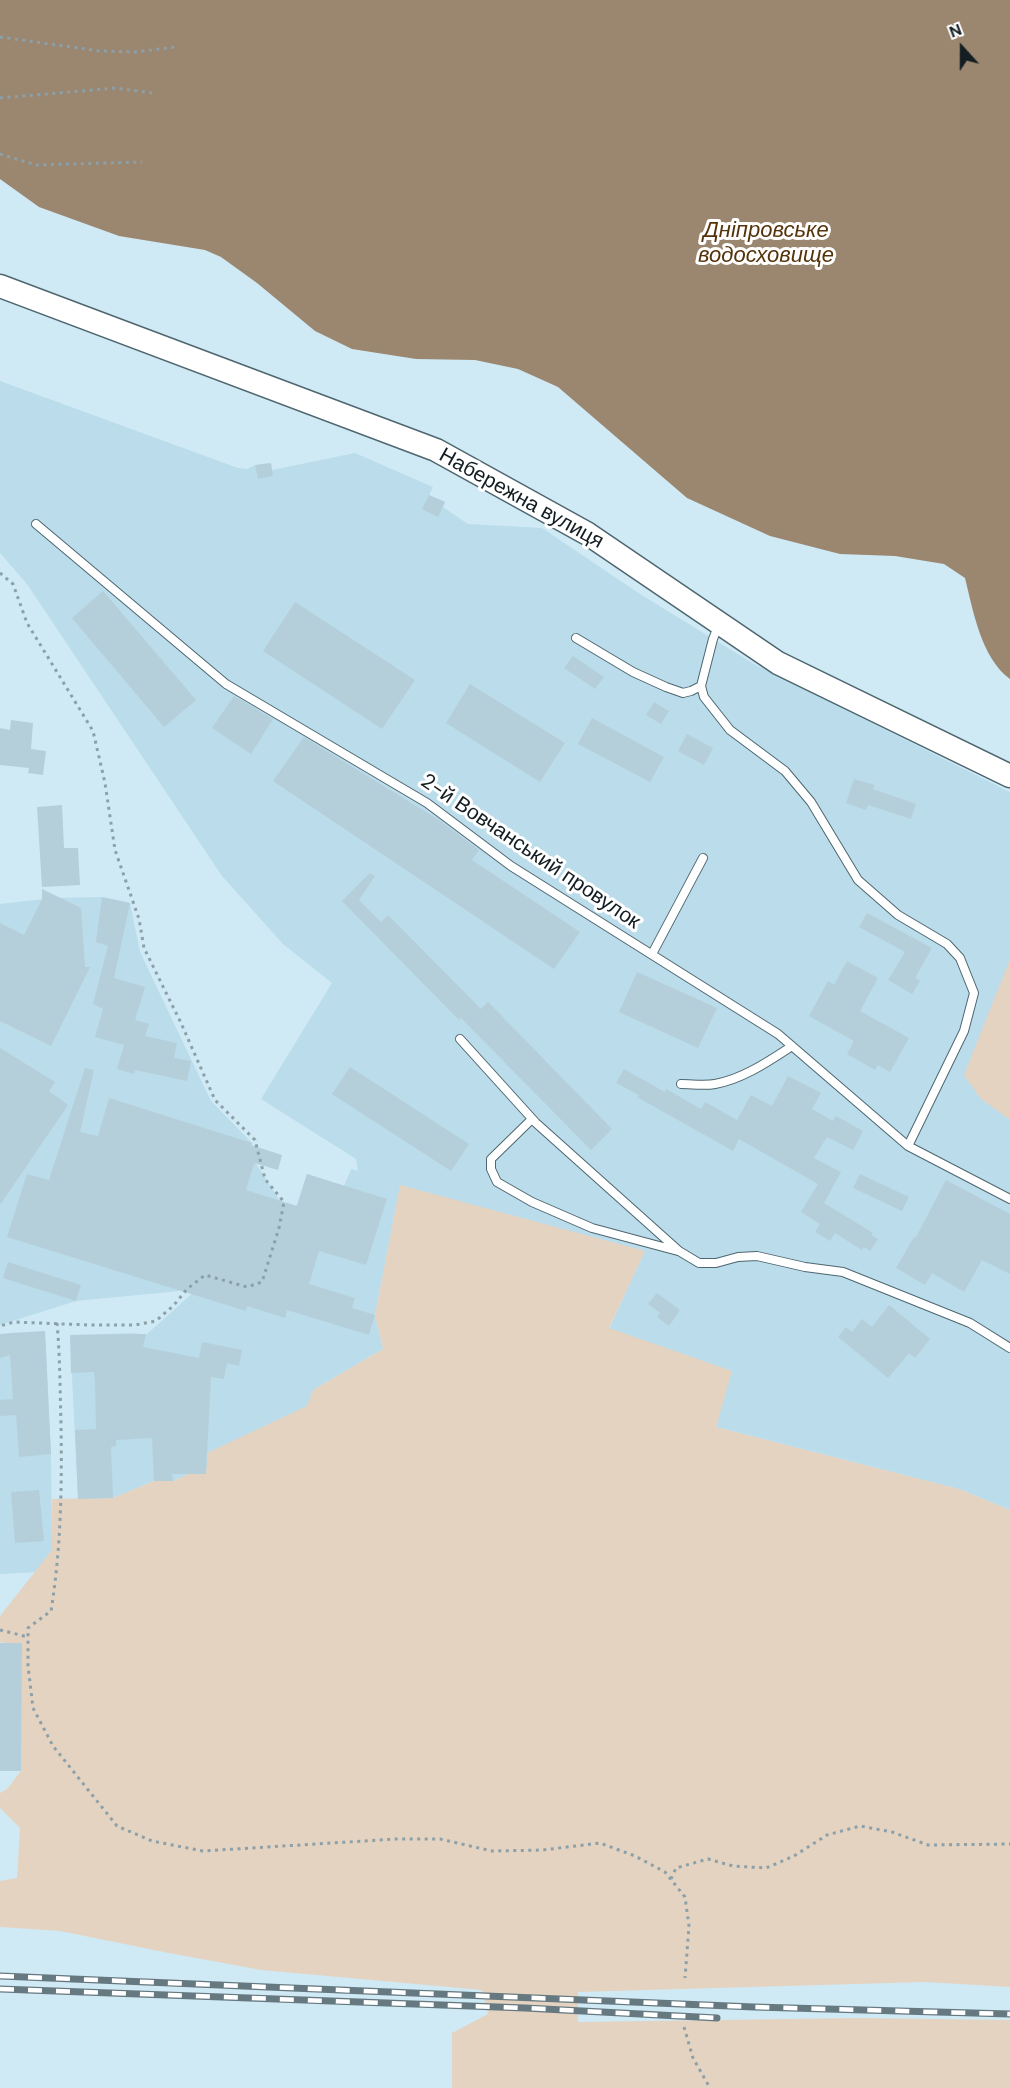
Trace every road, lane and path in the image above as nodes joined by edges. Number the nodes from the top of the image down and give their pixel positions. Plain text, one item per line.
1 (0, 37) edge
2 (175, 47) dead end
3 (152, 93) dead end
4 (0, 98) edge
5 (0, 154) edge
6 (142, 162) dead end
7 (0, 286) edge
8 (36, 524) dead end
9 (0, 573) edge
10 (719, 623) junction
11 (576, 638) dead end
12 (700, 686) junction
13 (1010, 776) edge
14 (703, 858) dead end
15 (652, 954) junction
16 (460, 1039) dead end
17 (792, 1046) junction
18 (681, 1084) dead end
19 (532, 1119) junction
20 (908, 1146) junction
21 (1010, 1199) edge
22 (680, 1251) junction
23 (57, 1323) junction
24 (0, 1326) edge
25 (1010, 1347) edge
26 (0, 1630) edge
27 (28, 1637) junction
28 (1010, 1844) edge
29 (671, 1879) junction
30 (685, 1978) dead end
31 (684, 2027) dead end
32 (710, 2088) edge

1 - 2 path
3 - 4 path
5 - 6 path
7 - 10 street, Набережна вулиця
8 - 15 lane, 2-й Вовчанський провулок
9 - 23 path
10 - 12 lane
10 - 13 street, Набережна вулиця
11 - 12 lane
12 - 20 lane
14 - 15 lane
15 - 17 lane, 2-й Вовчанський провулок
16 - 19 lane
17 - 18 lane
17 - 20 lane, 2-й Вовчанський провулок
19 - 22 lane
19 - 22 lane
20 - 21 lane, 2-й Вовчанський провулок
22 - 25 lane
23 - 24 path
23 - 27 path
26 - 27 path
27 - 29 path
28 - 29 path
29 - 30 path
31 - 32 path

